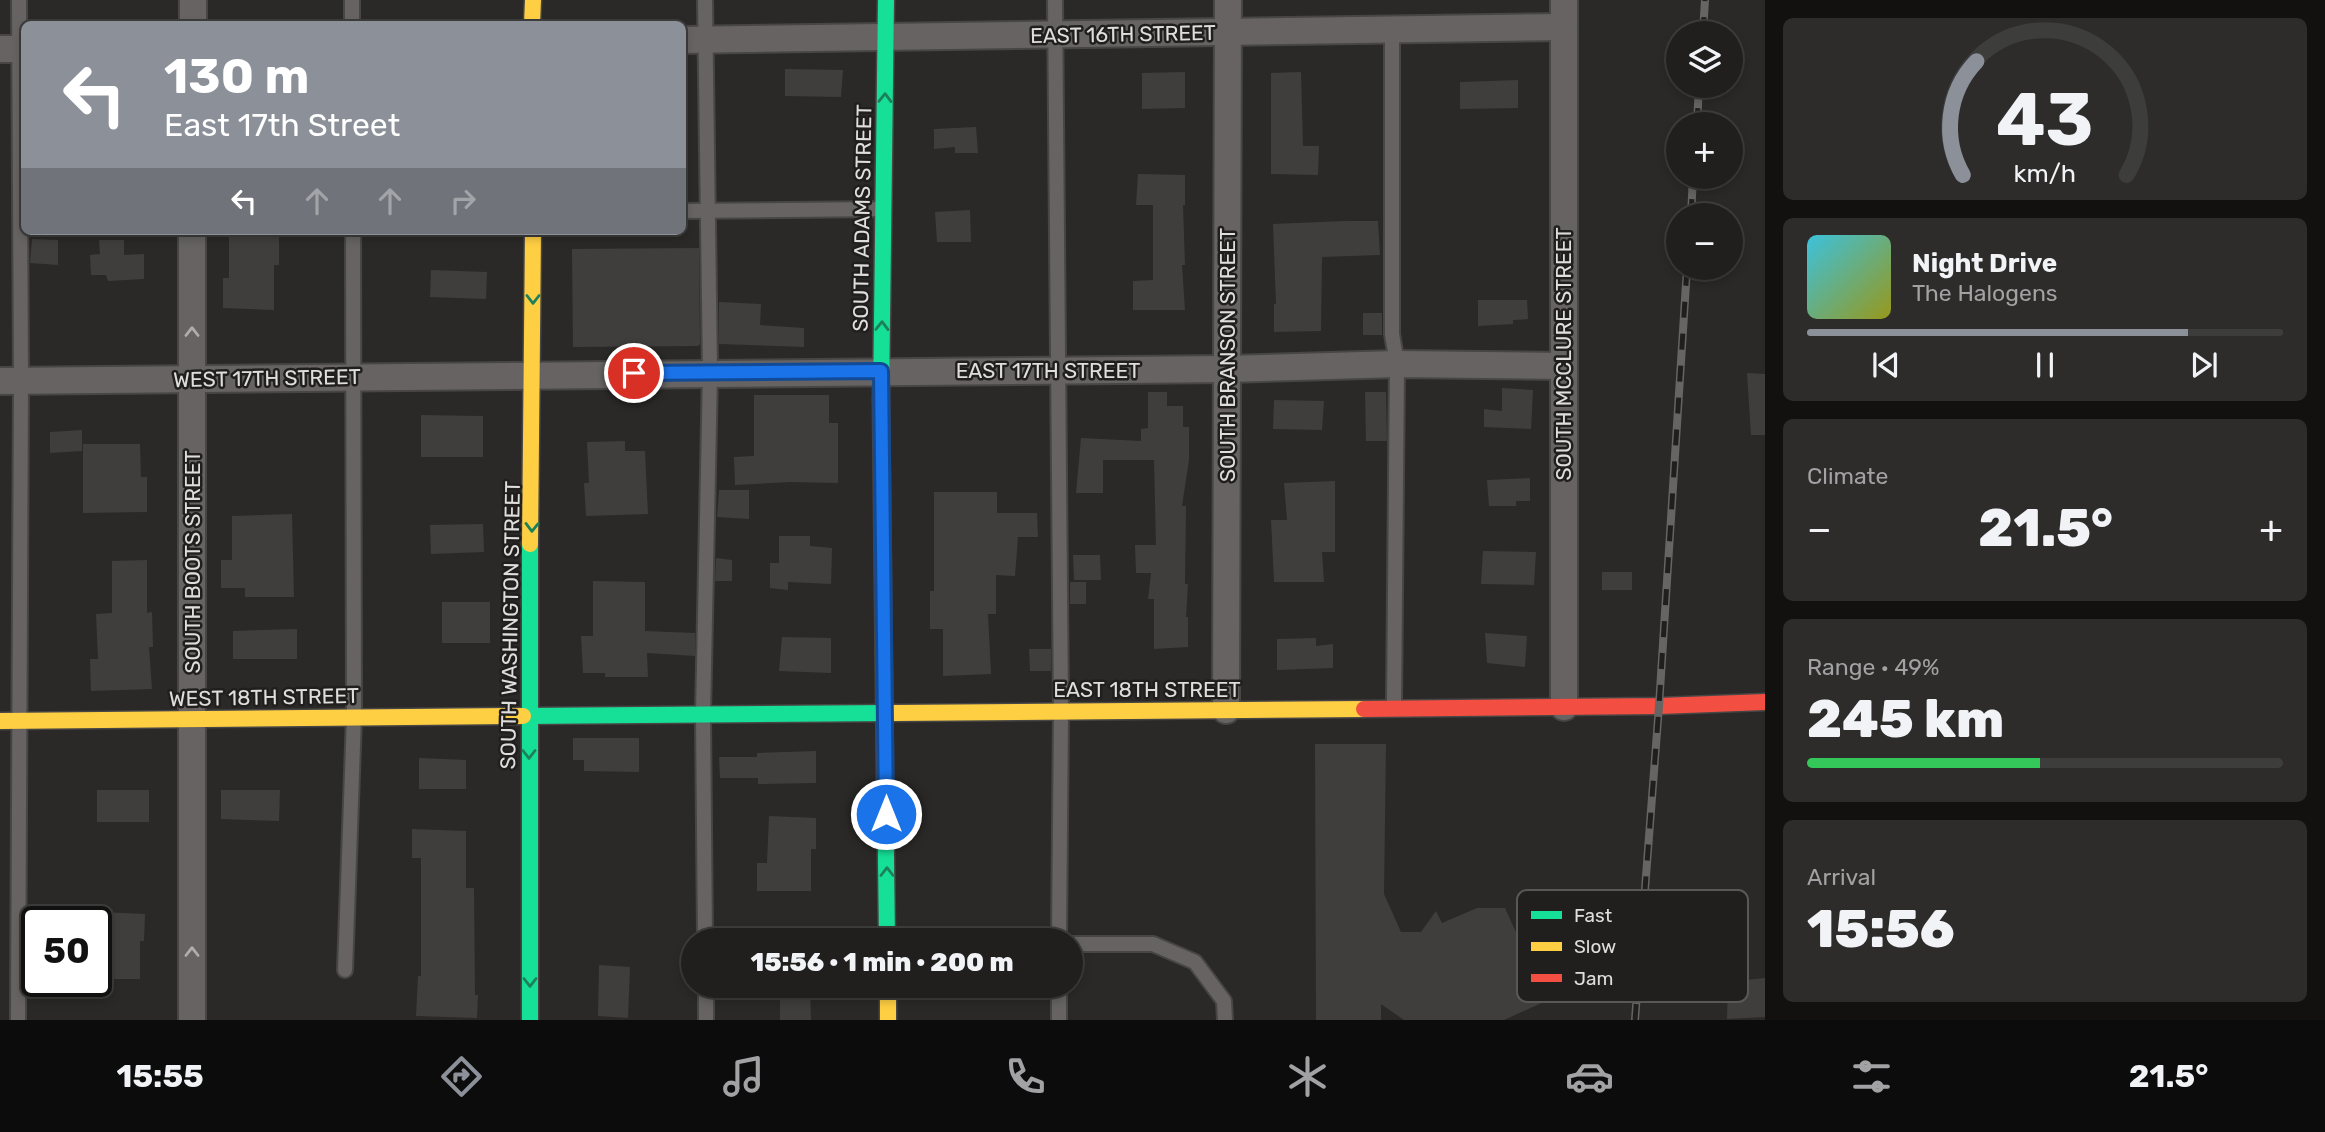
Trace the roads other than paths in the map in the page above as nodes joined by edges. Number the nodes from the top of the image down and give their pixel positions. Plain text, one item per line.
1 (19, 0) edge
2 (192, 0) edge
3 (352, 0) edge
4 (533, 0) edge
5 (705, 0) edge
6 (886, 0) edge
7 (1055, 0) edge
8 (1228, 0) edge
9 (1563, 0) edge
10 (192, 21) edge
11 (352, 21) edge
12 (532, 21) edge
13 (1564, 27) junction
14 (1392, 30) junction
15 (1228, 32) junction
16 (1054, 35) junction
17 (886, 37) junction
18 (694, 40) edge
19 (14, 49) edge
20 (883, 209) junction
21 (686, 211) edge
22 (708, 211) junction
23 (192, 235) edge
24 (353, 235) edge
25 (533, 235) edge
26 (1397, 364) junction
27 (1562, 366) junction
28 (1227, 369) junction
29 (1056, 370) junction
30 (881, 371) junction
31 (710, 373) junction
32 (534, 374) junction
33 (354, 377) junction
34 (192, 380) junction
35 (11, 381) edge
36 (1765, 702) edge
37 (1564, 707) junction
38 (1394, 709) junction
39 (1226, 710) junction
40 (1061, 711) junction
41 (885, 713) junction
42 (704, 714) junction
43 (529, 716) junction
44 (354, 717) junction
45 (192, 719) junction
46 (0, 721) edge
47 (19, 721) junction
48 (705, 928) edge
49 (887, 928) edge
50 (1059, 928) edge
51 (1083, 944) edge
52 (345, 970) dead end
53 (706, 998) edge
54 (888, 998) edge
55 (1059, 998) edge
56 (18, 1020) edge
57 (192, 1020) edge
58 (530, 1020) edge
59 (706, 1020) edge
60 (888, 1020) edge
61 (1059, 1020) edge
62 (1225, 1020) edge

1 - 19 lane
2 - 10 street
3 - 11 lane
4 - 12 main road
5 - 18 lane
6 - 17 main road, SOUTH ADAMS STREET
7 - 16 lane
8 - 15 street, SOUTH BRANSON STREET
9 - 13 street, SOUTH MCCLURE STREET
13 - 14 street, EAST 16TH STREET
13 - 27 street, SOUTH MCCLURE STREET
14 - 15 street, EAST 16TH STREET
14 - 26 lane
15 - 16 street, EAST 16TH STREET
15 - 28 street, SOUTH BRANSON STREET
16 - 17 street, EAST 16TH STREET
16 - 29 lane
17 - 18 street, EAST 16TH STREET
20 -> 17 main road, SOUTH ADAMS STREET
18 - 22 lane
19 - 35 lane
20 - 22 lane
30 -> 20 main road, SOUTH ADAMS STREET
21 - 22 lane
22 - 31 lane
34 -> 23 street, SOUTH BOOTS STREET
24 - 33 lane
25 -> 32 main road, SOUTH WASHINGTON STREET
26 - 27 street, EAST 17TH STREET
26 - 28 street, EAST 17TH STREET
26 - 38 lane
27 - 37 street, SOUTH MCCLURE STREET
28 - 29 street, EAST 17TH STREET
28 - 39 street, SOUTH BRANSON STREET
29 - 30 street, EAST 17TH STREET
29 - 40 lane
30 - 31 street, EAST 17TH STREET
30 - 41 main road, SOUTH ADAMS STREET
31 - 32 street, EAST 17TH STREET
31 - 42 lane
32 - 33 street, WEST 17TH STREET
32 -> 43 main road, SOUTH WASHINGTON STREET
33 - 34 street, WEST 17TH STREET
33 - 44 lane
34 - 35 street, WEST 17TH STREET
34 - 45 street, SOUTH BOOTS STREET
35 - 47 lane
36 - 37 main road, EAST 18TH STREET
37 - 38 main road, EAST 18TH STREET
38 - 39 main road, EAST 18TH STREET
39 - 40 main road, EAST 18TH STREET
40 - 41 main road, EAST 18TH STREET
40 - 50 lane
41 - 42 main road, EAST 18TH STREET
49 -> 41 main road, SOUTH ADAMS STREET
42 - 43 main road, EAST 18TH STREET
42 - 48 lane
43 - 44 main road, WEST 18TH STREET
43 -> 58 main road, SOUTH WASHINGTON STREET
44 - 45 main road, WEST 18TH STREET
44 - 52 lane
45 - 47 main road, WEST 18TH STREET
57 -> 45 street, SOUTH BOOTS STREET
46 - 47 main road, WEST 18TH STREET
47 - 56 lane
51 - 62 lane
53 - 59 lane
54 - 60 main road
55 - 61 lane

